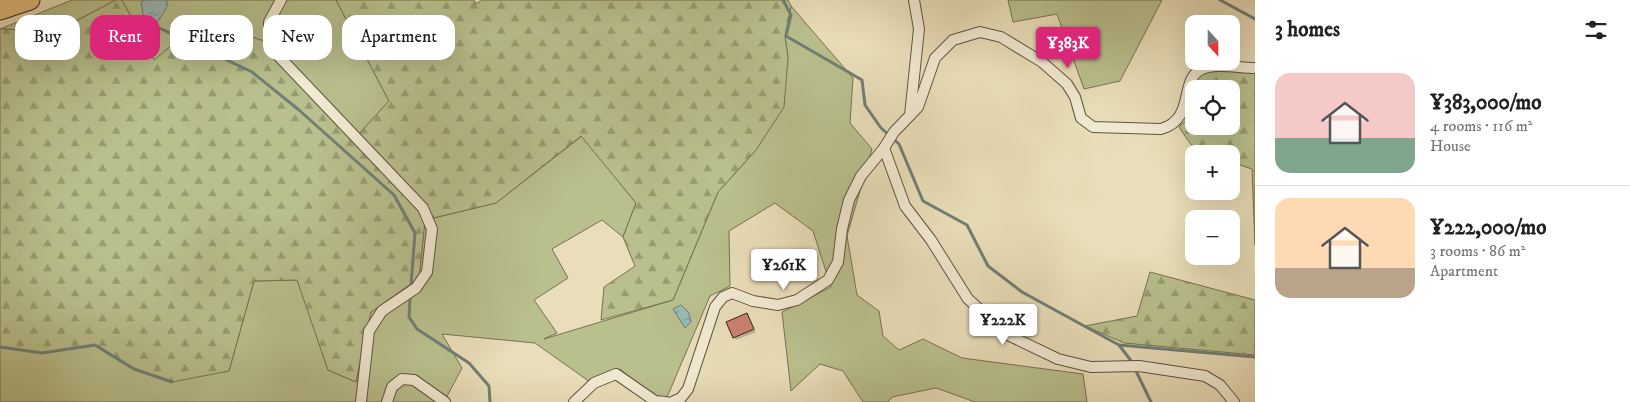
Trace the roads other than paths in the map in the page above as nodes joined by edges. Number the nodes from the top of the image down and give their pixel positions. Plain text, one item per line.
1 (30, 0) edge
2 (281, 0) edge
3 (914, 0) edge
4 (0, 10) edge
5 (1255, 68) edge
6 (910, 115) junction
7 (886, 146) junction
8 (361, 402) edge
9 (387, 402) edge
10 (445, 402) edge
11 (574, 402) edge
12 (666, 402) edge
13 (672, 402) edge
14 (1234, 402) edge

1 - 4 highway
2 - 8 street
3 - 6 street
5 - 6 street
6 - 7 street
7 - 13 street
7 - 14 street
9 - 10 street
11 - 12 street

